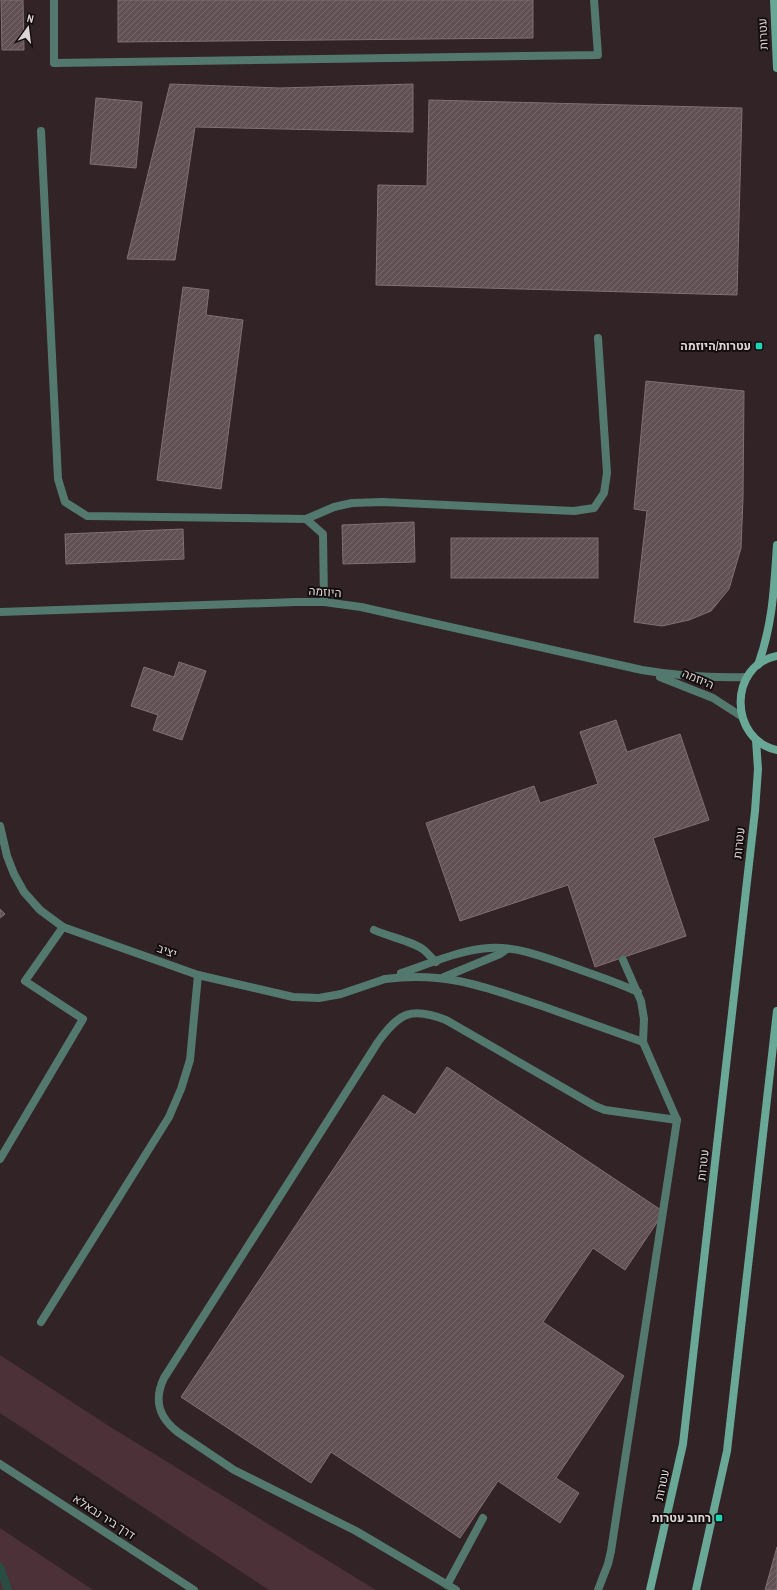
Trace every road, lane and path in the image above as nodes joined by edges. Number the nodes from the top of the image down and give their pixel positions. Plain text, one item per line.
1 (54, 0) edge
2 (594, 0) edge
3 (774, 0) edge
4 (777, 68) edge
5 (41, 130) dead end
6 (598, 338) dead end
7 (306, 519) junction
8 (777, 545) edge
9 (324, 602) junction
10 (0, 612) edge
11 (777, 656) edge
12 (758, 664) junction
13 (642, 670) junction
14 (747, 677) junction
15 (741, 716) junction
16 (756, 740) junction
17 (777, 750) edge
18 (0, 826) edge
19 (3, 858) edge
20 (63, 927) junction
21 (374, 930) dead end
22 (507, 949) junction
23 (623, 960) dead end
24 (436, 962) junction
25 (198, 974) junction
26 (443, 978) junction
27 (384, 979) junction
28 (638, 992) junction
29 (777, 1011) edge
30 (643, 1042) junction
31 (677, 1120) junction
32 (0, 1159) edge
33 (41, 1322) dead end
34 (0, 1464) edge
35 (483, 1518) dead end
36 (447, 1585) junction
37 (194, 1590) edge
38 (456, 1590) edge
39 (598, 1590) edge
40 (650, 1590) edge
41 (696, 1590) edge

1 - 2 street
3 - 4 street, עטרות
5 - 7 street
6 - 7 street
7 - 9 street
8 - 12 street
9 - 10 street, היוזמה
9 - 13 street, היוזמה
11 - 12 street
12 - 14 street
13 - 14 street, היוזמה
13 - 15 street, היוזמה
14 - 15 street
15 - 16 street
16 - 17 street
16 - 40 street, עטרות
18 - 19 street, יציב
19 - 20 street, יציב
20 - 25 street, יציב
20 - 32 street
21 - 24 street
22 - 24 street
22 - 26 street
22 - 28 street
23 - 28 street
24 - 27 street
25 - 27 street, יציב
25 - 33 street
26 - 27 street
26 - 30 street
28 - 30 street
29 - 41 street
30 - 31 street
31 - 36 street
31 - 39 street
34 - 37 street, דרך ביר נבאלא
35 - 36 street
36 - 38 street

